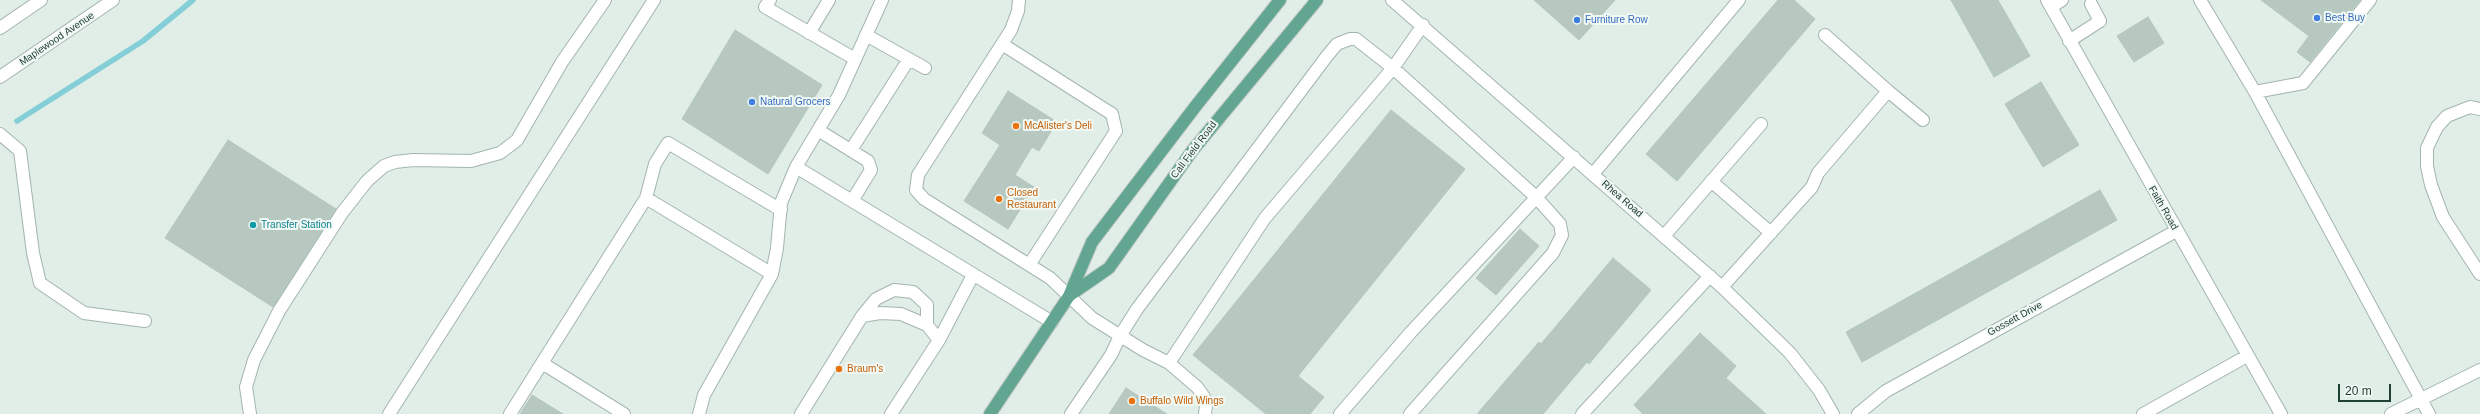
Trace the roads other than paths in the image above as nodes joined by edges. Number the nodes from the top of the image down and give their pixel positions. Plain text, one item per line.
1 (41, 0) edge
2 (113, 0) edge
3 (605, 0) edge
4 (654, 0) edge
5 (770, 0) edge
6 (829, 0) edge
7 (882, 0) edge
8 (1019, 0) edge
9 (1280, 0) edge
10 (1317, 0) edge
11 (1392, 0) edge
12 (1739, 0) edge
13 (2062, 0) edge
14 (2200, 0) edge
15 (2370, 0) edge
16 (2092, 1) edge
17 (2049, 3) edge
18 (1423, 25) junction
19 (0, 28) edge
20 (809, 33) junction
21 (866, 35) junction
22 (1825, 35) dead end
23 (2069, 41) junction
24 (1002, 44) junction
25 (855, 59) junction
26 (909, 59) junction
27 (925, 68) dead end
28 (1393, 68) junction
29 (0, 77) edge
30 (1888, 91) junction
31 (2255, 92) junction
32 (2480, 109) edge
33 (1922, 120) dead end
34 (1762, 124) dead end
35 (818, 130) junction
36 (0, 134) edge
37 (851, 150) junction
38 (1574, 157) junction
39 (796, 167) junction
40 (1593, 174) junction
41 (1711, 181) junction
42 (1536, 197) junction
43 (646, 198) junction
44 (852, 201) junction
45 (781, 210) junction
46 (2176, 231) junction
47 (1771, 233) junction
48 (1664, 236) junction
49 (1029, 265) junction
50 (772, 274) junction
51 (2480, 274) edge
52 (973, 275) junction
53 (1710, 276) junction
54 (1722, 286) junction
55 (1070, 296) junction
56 (862, 316) junction
57 (145, 321) dead end
58 (1052, 322) junction
59 (927, 325) junction
60 (1120, 336) junction
61 (939, 340) junction
62 (2246, 356) junction
63 (542, 363) junction
64 (1169, 363) junction
65 (2480, 370) edge
66 (2420, 398) junction
67 (1206, 413) edge
68 (250, 414) edge
69 (390, 414) edge
70 (510, 414) edge
71 (624, 414) edge
72 (700, 414) edge
73 (801, 414) edge
74 (890, 414) edge
75 (990, 414) edge
76 (1071, 414) edge
77 (1340, 414) edge
78 (1410, 414) edge
79 (1582, 414) edge
80 (1833, 414) edge
81 (1858, 414) edge
82 (2142, 414) edge
83 (2280, 414) edge
84 (2392, 414) edge
85 (2429, 414) edge

1 - 19 street
2 - 29 street, Maplewood Avenue
3 - 68 street
4 - 69 street
5 - 20 street
6 - 20 street
7 - 21 street
8 - 24 street
9 - 55 main road, Call Field Road
10 - 55 main road, Call Field Road
11 - 18 street, Rhea Road
12 - 40 street
13 - 17 street
14 - 31 street
15 - 31 street
16 - 23 street
17 - 23 street, Faith Road
18 - 28 street
18 - 38 street, Rhea Road
20 - 25 street
21 - 25 street
21 - 26 street
22 - 30 street
23 - 46 street, Faith Road
24 - 49 street
24 - 49 street
25 - 35 street
26 - 27 street
26 - 37 street
28 - 42 street
28 - 60 street
28 - 64 street
30 - 33 street
30 - 47 street
31 - 66 street
32 - 51 street
34 - 41 street
35 - 37 street
35 - 39 street
36 - 57 street
37 - 44 street
38 - 40 street, Rhea Road
38 - 42 street
39 - 44 street
39 - 45 street
40 - 48 street, Rhea Road
41 - 47 street
41 - 48 street
42 - 77 street
42 - 78 street
43 - 45 street
43 - 50 street
43 - 63 street
44 - 52 street
45 - 50 street
46 - 62 street, Faith Road
46 - 81 street, Gossett Drive
47 - 54 street
48 - 53 street, Rhea Road
49 - 55 street
50 - 72 street
52 - 58 street
52 - 61 street
53 - 54 street, Rhea Road
53 - 79 street
54 - 80 street, Rhea Road
55 - 58 main road, Call Field Road
55 - 60 street
56 - 59 street
56 - 59 street
56 - 73 street
58 - 75 main road, Call Field Road
59 - 61 street
60 - 64 street
60 - 76 street
61 - 74 street
62 - 82 street
62 - 83 street, Faith Road
63 - 70 street
63 - 71 street
64 - 67 street
65 - 66 street
66 - 84 street
66 - 85 street

